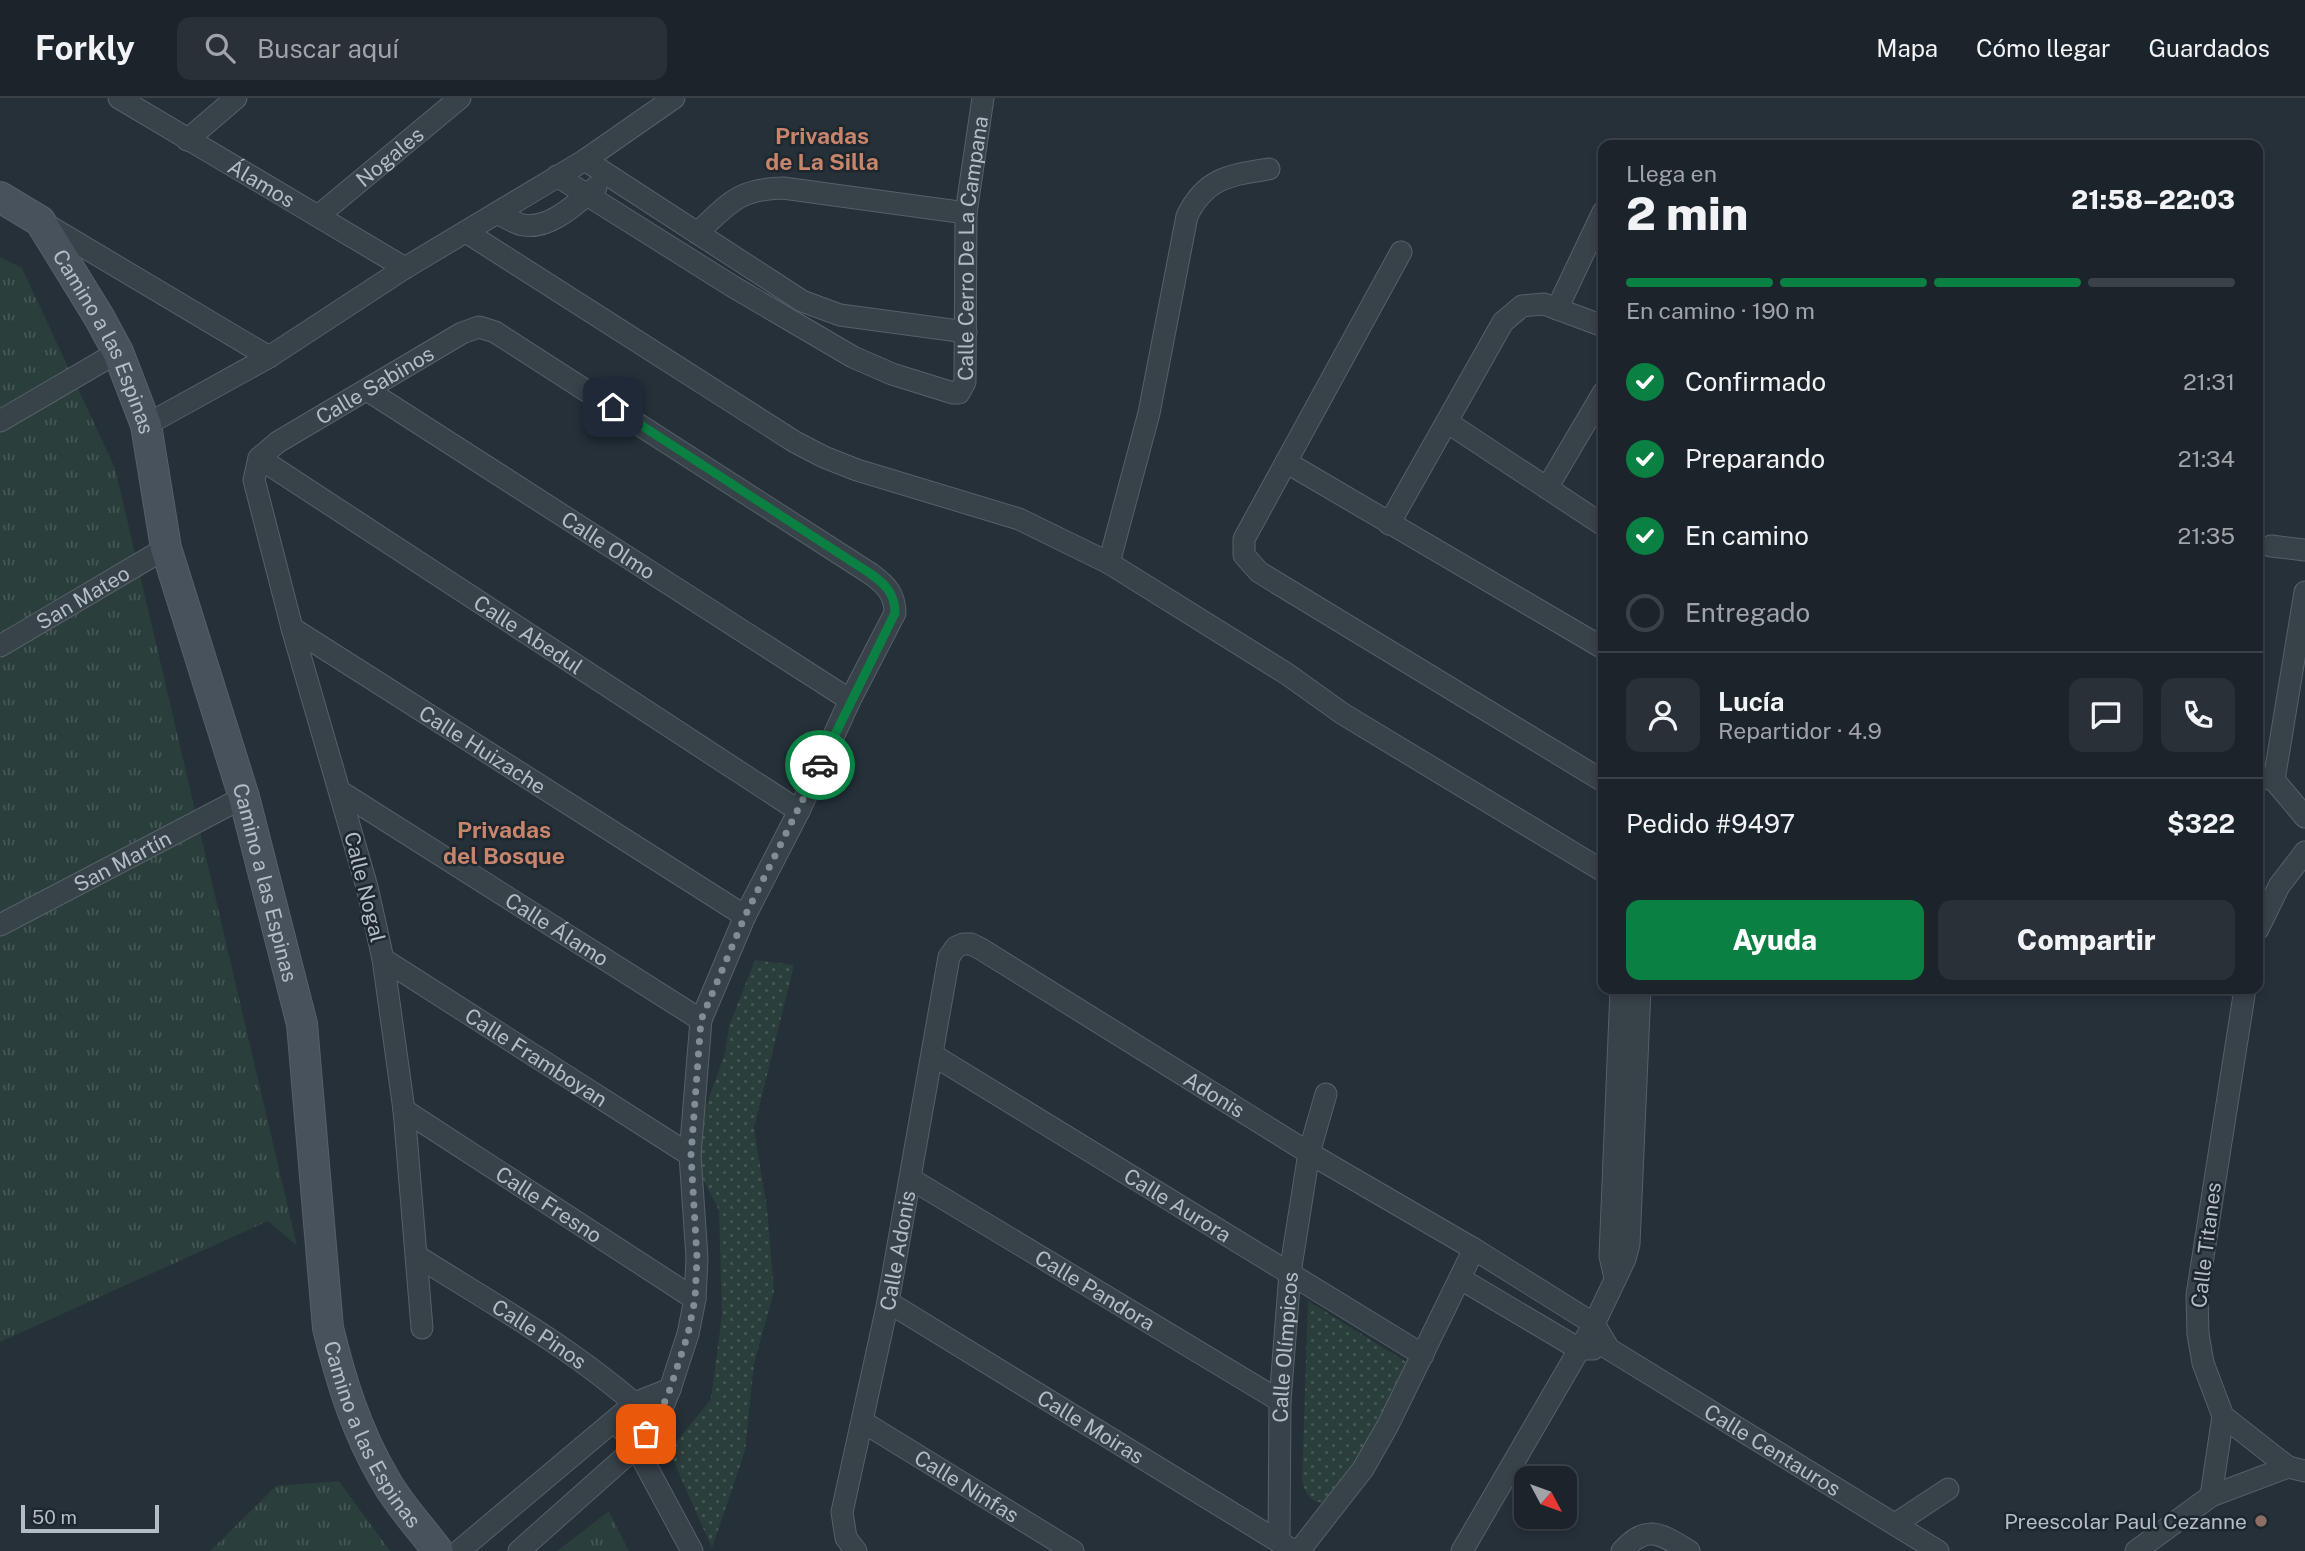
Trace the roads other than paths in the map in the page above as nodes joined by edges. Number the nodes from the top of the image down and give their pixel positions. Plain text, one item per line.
1 (119, 98) edge
2 (236, 98) edge
3 (460, 98) edge
4 (674, 98) edge
5 (979, 99) edge
6 (187, 140) junction
7 (585, 160) junction
8 (1269, 169) dead end
9 (558, 176) junction
10 (610, 176) junction
11 (587, 195) junction
12 (0, 197) edge
13 (497, 213) junction
14 (965, 213) junction
15 (318, 216) junction
16 (40, 221) junction
17 (1598, 223) edge
18 (466, 232) junction
19 (697, 233) junction
20 (1401, 252) dead end
21 (405, 268) junction
22 (1557, 309) junction
23 (1598, 324) edge
24 (966, 331) junction
25 (118, 352) junction
26 (269, 357) junction
27 (367, 390) junction
28 (1598, 401) edge
29 (0, 422) edge
30 (1447, 422) junction
31 (146, 425) junction
32 (259, 458) junction
33 (1286, 462) junction
34 (1547, 488) junction
35 (1598, 522) edge
36 (1389, 524) junction
37 (2271, 546) dead end
38 (166, 548) junction
39 (2305, 550) edge
40 (1110, 563) junction
41 (2305, 592) edge
42 (292, 628) junction
43 (1598, 645) edge
44 (0, 646) edge
45 (850, 700) junction
46 (1598, 778) edge
47 (2266, 778) edge
48 (341, 792) junction
49 (244, 797) junction
50 (799, 810) junction
51 (2305, 817) edge
52 (2305, 852) edge
53 (1598, 868) edge
54 (745, 916) junction
55 (2263, 919) edge
56 (0, 925) edge
57 (956, 947) joint
58 (383, 958) junction
59 (1621, 994) edge
60 (1640, 994) edge
61 (2244, 994) edge
62 (701, 1020) junction
63 (933, 1055) junction
64 (1326, 1094) dead end
65 (404, 1110) junction
66 (1309, 1153) junction
67 (691, 1155) junction
68 (911, 1179) junction
69 (1474, 1249) junction
70 (417, 1256) junction
71 (1290, 1273) junction
72 (1615, 1278) junction
73 (1461, 1279) junction
74 (695, 1299) junction
75 (888, 1301) junction
76 (1594, 1324) junction
77 (422, 1328) dead end
78 (1579, 1349) junction
79 (1609, 1349) junction
80 (1423, 1355) junction
81 (670, 1389) junction
82 (1280, 1401) junction
83 (635, 1403) junction
84 (2223, 1416) junction
85 (616, 1421) junction
86 (863, 1422) junction
87 (656, 1423) junction
88 (636, 1447) junction
89 (2296, 1469) edge
90 (1948, 1489) dead end
91 (2211, 1496) junction
92 (1895, 1524) junction
93 (1290, 1548) edge
94 (438, 1551) edge
95 (459, 1551) edge
96 (519, 1551) edge
97 (692, 1551) edge
98 (856, 1551) edge
99 (1073, 1551) edge
100 (1462, 1551) edge
101 (1622, 1551) edge
102 (1689, 1551) edge
103 (1938, 1551) edge
104 (2136, 1551) edge

1 - 6 street, Álamos
2 - 6 street
3 - 15 street, Nogales
4 - 7 street
5 - 14 street, Calle Cerro De La Campana
6 - 15 street, Álamos
7 - 9 street
7 - 10 street
8 - 40 street
9 - 11 street
9 - 13 street
10 - 11 street
10 - 19 street
11 - 13 street
11 - 24 street, Calle Cerro De La Campana
12 - 16 street
13 - 18 street
14 - 19 street
14 - 24 street, Calle Cerro De La Campana
15 - 21 street, Álamos
16 - 25 street, Camino a las Espinas
16 - 26 street
17 - 22 street
18 - 21 street
18 - 40 street
19 - 24 street
20 - 33 street
21 - 26 street
22 - 23 street
22 - 30 street
25 - 29 street
25 - 31 street, Camino a las Espinas
26 - 31 street
27 - 32 street, Calle Sabinos
27 - 45 street, Calle Olmo
27 - 45 street, Calle Sabinos
28 - 34 street
30 - 34 street
30 - 36 street
31 - 38 street, Camino a las Espinas
32 - 42 street, Calle Nogal
32 - 50 street, Calle Abedul
33 - 36 street
33 - 46 street
34 - 35 street
36 - 43 street
37 - 39 street
38 - 44 street, San Mateo
38 - 49 street, Camino a las Espinas
40 - 53 street
41 - 47 street
42 - 48 street, Calle Nogal
42 - 54 street, Calle Huizache
45 - 50 street
47 - 51 street
48 - 58 street, Calle Nogal
48 - 62 street, Calle Álamo
49 - 56 street, San Martín
49 - 94 street, Camino a las Espinas
50 - 54 street
52 - 55 street
54 - 62 street
57 - 63 street, Calle Adonis
57 - 66 street, Adonis
58 - 65 street, Calle Nogal
58 - 67 street, Calle Framboyan
59 - 72 street
60 - 72 street
61 - 84 street, Calle Titanes
62 - 67 street
63 - 68 street, Calle Adonis
63 - 71 street, Calle Aurora
64 - 66 street, Calle Olímpicos
65 - 70 street, Calle Nogal
65 - 74 street, Calle Fresno
66 - 69 street, Adonis
66 - 71 street, Calle Olímpicos
67 - 74 street
68 - 75 street, Calle Adonis
68 - 82 street, Calle Pandora
69 - 73 street
69 - 76 street, Calle Centauros
70 - 77 street, Calle Nogal
70 - 83 street, Calle Pinos
71 - 80 street, Calle Aurora
71 - 82 street, Calle Olímpicos
72 - 76 street
73 - 78 street
73 - 80 street
74 - 81 street
75 - 86 street, Calle Adonis
75 - 93 street, Calle Moiras
76 - 78 street
76 - 79 street, Calle Centauros
78 - 79 street
78 - 100 street
79 - 92 street, Calle Centauros
80 - 93 street
81 - 83 street
81 - 87 street
82 - 93 street, Calle Olímpicos
83 - 85 street
83 - 87 street, Calle Pinos
84 - 89 street
84 - 91 street
85 - 88 street
85 - 95 street
86 - 98 street, Calle Adonis
86 - 99 street, Calle Ninfas
87 - 88 street
88 - 96 street
88 - 97 street
89 - 91 street
90 - 92 street
91 - 104 street
92 - 103 street, Calle Centauros
101 - 102 street

